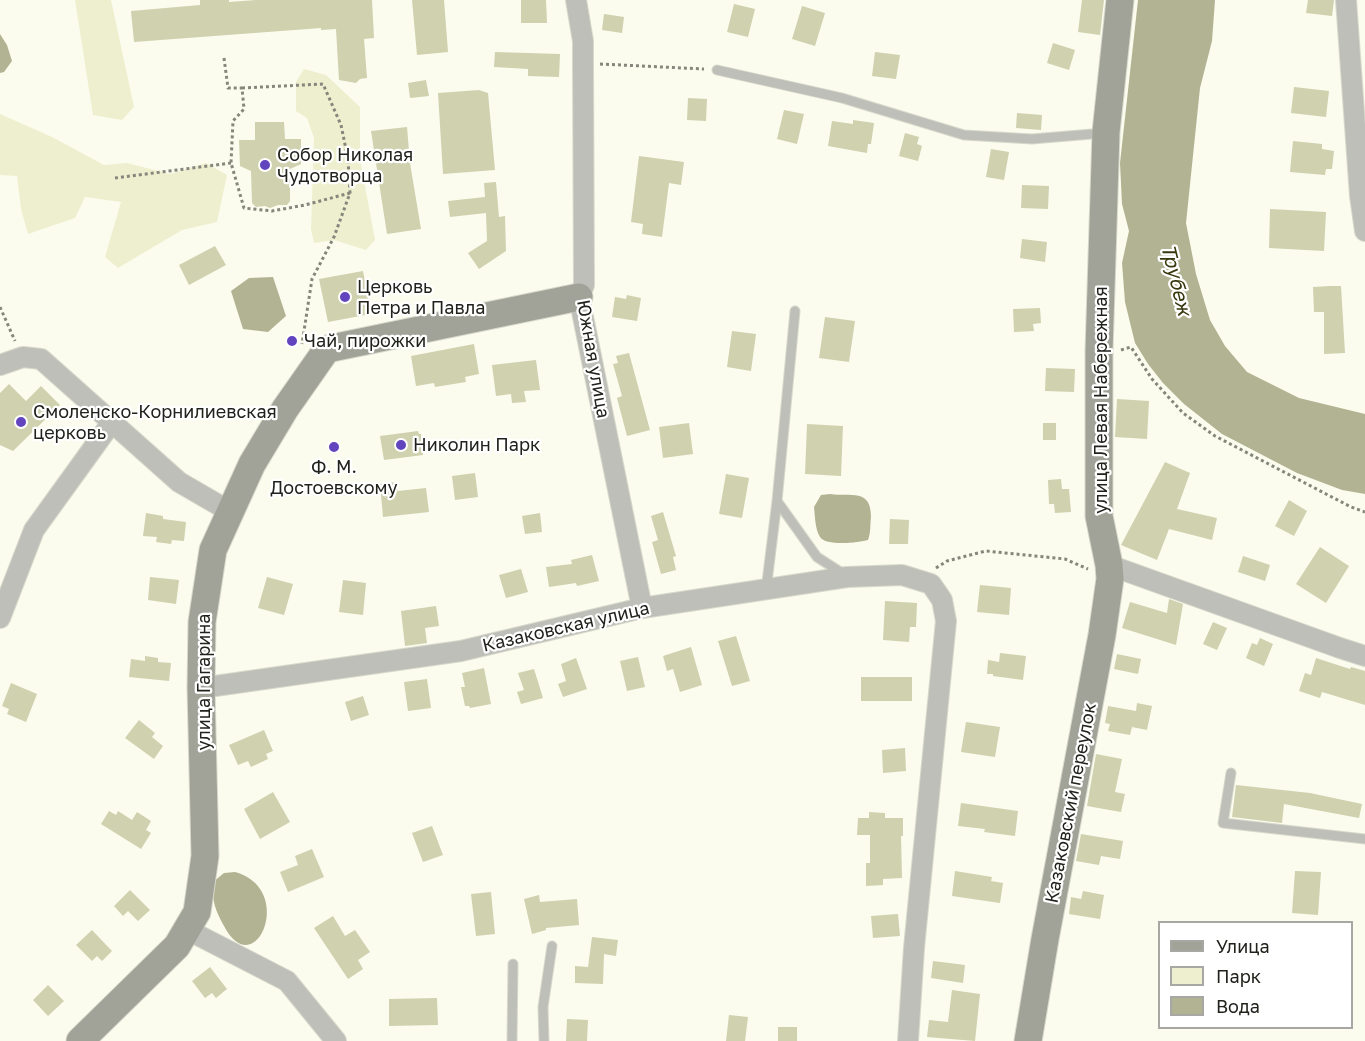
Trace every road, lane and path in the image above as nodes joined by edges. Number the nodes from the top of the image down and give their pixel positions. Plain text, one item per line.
1 (576, 0) edge
2 (1120, 0) edge
3 (1346, 0) edge
4 (224, 58) dead end
5 (584, 64) junction
6 (717, 70) joint
7 (242, 88) junction
8 (1106, 132) junction
9 (231, 163) junction
10 (115, 178) dead end
11 (351, 193) junction
12 (1365, 231) edge
13 (579, 297) junction
14 (0, 307) edge
15 (795, 311) dead end
16 (1099, 351) junction
17 (23, 357) junction
18 (0, 365) edge
19 (312, 371) junction
20 (112, 422) junction
21 (777, 501) junction
22 (229, 511) junction
23 (1365, 512) edge
24 (1110, 572) junction
25 (847, 577) junction
26 (931, 584) junction
27 (766, 590) junction
28 (642, 608) junction
29 (0, 618) edge
30 (1365, 656) edge
31 (201, 688) junction
32 (1231, 773) dead end
33 (1365, 839) edge
34 (188, 930) junction
35 (552, 946) dead end
36 (513, 964) dead end
37 (80, 1041) edge
38 (336, 1041) edge
39 (512, 1041) edge
40 (544, 1041) edge
41 (908, 1041) edge
42 (1028, 1041) edge

1 - 5 street, Южная улица
2 - 8 street, улица Левая Набережная
3 - 12 street
4 - 7 path
5 - 6 path
5 - 13 street, Южная улица
6 - 8 lane
7 - 9 path
7 - 11 path
8 - 16 street, улица Левая Набережная
9 - 10 path
9 - 11 path
11 - 19 path
13 - 19 street, улица Гагарина
13 - 28 street, Южная улица
14 - 17 path
15 - 21 lane
16 - 23 path
16 - 24 street, улица Левая Набережная
17 - 18 street
17 - 20 street
19 - 22 street, улица Гагарина
20 - 22 street
20 - 29 street
21 - 25 lane
21 - 27 lane
22 - 31 street, улица Гагарина
24 - 26 path
24 - 30 street
24 - 42 street, Казаковский переулок
25 - 26 street, Казаковская улица
25 - 27 street, Казаковская улица
26 - 41 street
27 - 28 street, Казаковская улица
28 - 31 street, Казаковская улица
31 - 34 street, улица Гагарина
32 - 33 lane
34 - 37 street, улица Гагарина
34 - 38 street
35 - 40 lane
36 - 39 lane

